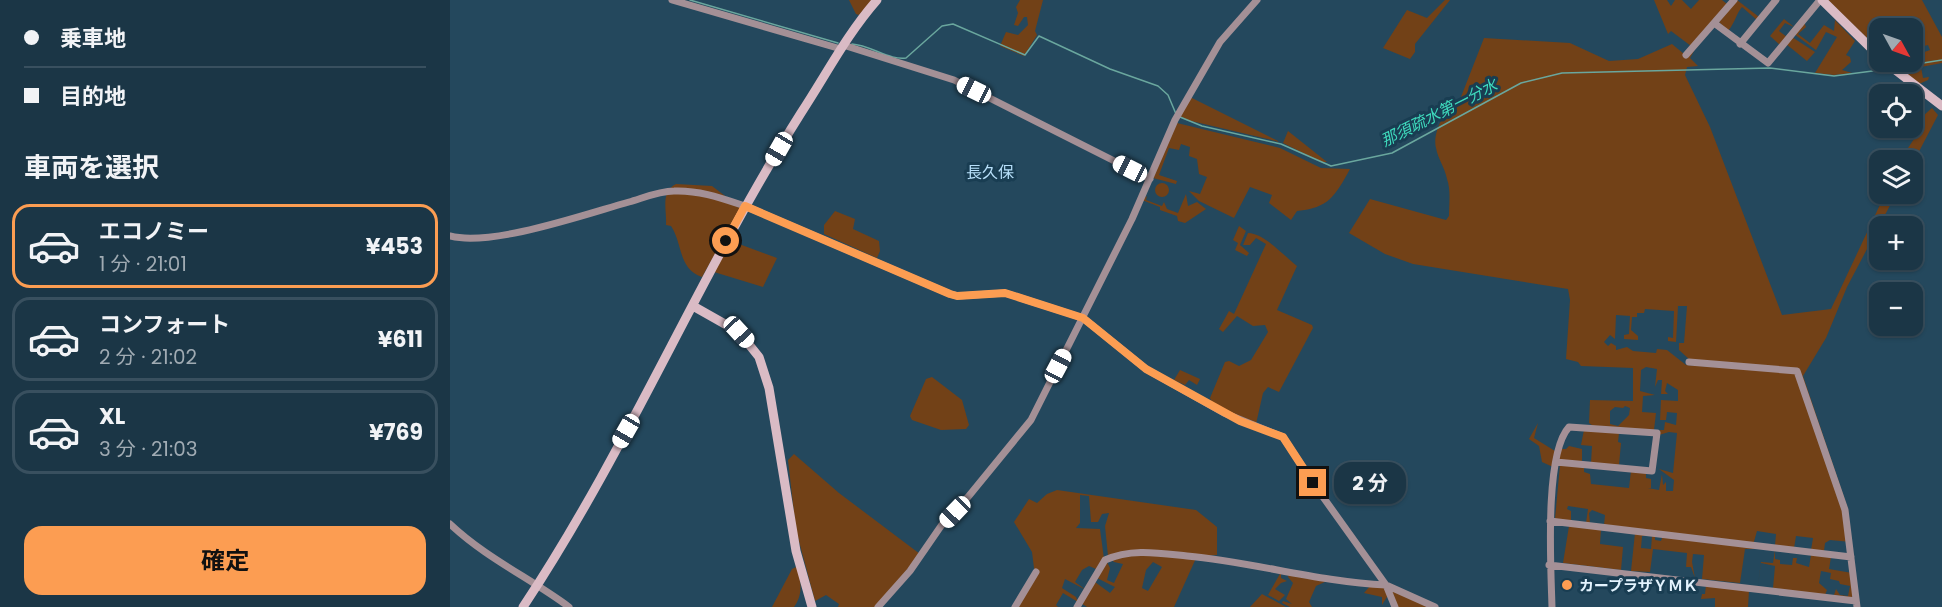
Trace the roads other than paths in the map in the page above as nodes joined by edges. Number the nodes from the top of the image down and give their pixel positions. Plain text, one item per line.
1 (672, 0) edge
2 (877, 0) edge
3 (1257, 0) edge
4 (1776, 0) edge
5 (1821, 0) edge
6 (1730, 1) edge
7 (1714, 23) junction
8 (1740, 44) junction
9 (1869, 46) edge
10 (842, 47) junction
11 (1686, 55) dead end
12 (1898, 72) edge
13 (1942, 106) edge
14 (1150, 179) junction
15 (745, 206) junction
16 (450, 236) edge
17 (693, 306) junction
18 (1083, 318) junction
19 (1689, 362) dead end
20 (1556, 462) junction
21 (1550, 521) junction
22 (450, 524) edge
23 (1851, 557) junction
24 (1549, 565) junction
25 (1036, 572) dead end
26 (538, 584) junction
27 (1386, 585) junction
28 (1857, 604) edge
29 (523, 607) edge
30 (568, 607) edge
31 (812, 607) edge
32 (878, 607) edge
33 (1015, 607) edge
34 (1077, 607) edge
35 (1395, 607) edge
36 (1435, 607) edge
37 (1552, 607) edge

1 - 10 street
2 - 10 street
3 - 14 street
4 - 8 street
5 - 8 street
5 - 9 street
6 - 7 street
7 - 8 street
7 - 11 street
10 - 14 street
10 - 15 street
12 - 13 street
14 - 18 street
15 - 16 street
15 - 17 street
15 - 18 street
17 - 26 street
17 - 31 street
18 - 27 street
18 - 32 street
19 - 23 street
20 - 20 street
20 - 21 street
21 - 23 street
21 - 24 street
22 - 26 street
23 - 28 street
24 - 28 street
24 - 37 street
25 - 33 street
26 - 29 street
26 - 30 street
27 - 34 street
27 - 35 street
27 - 36 street

